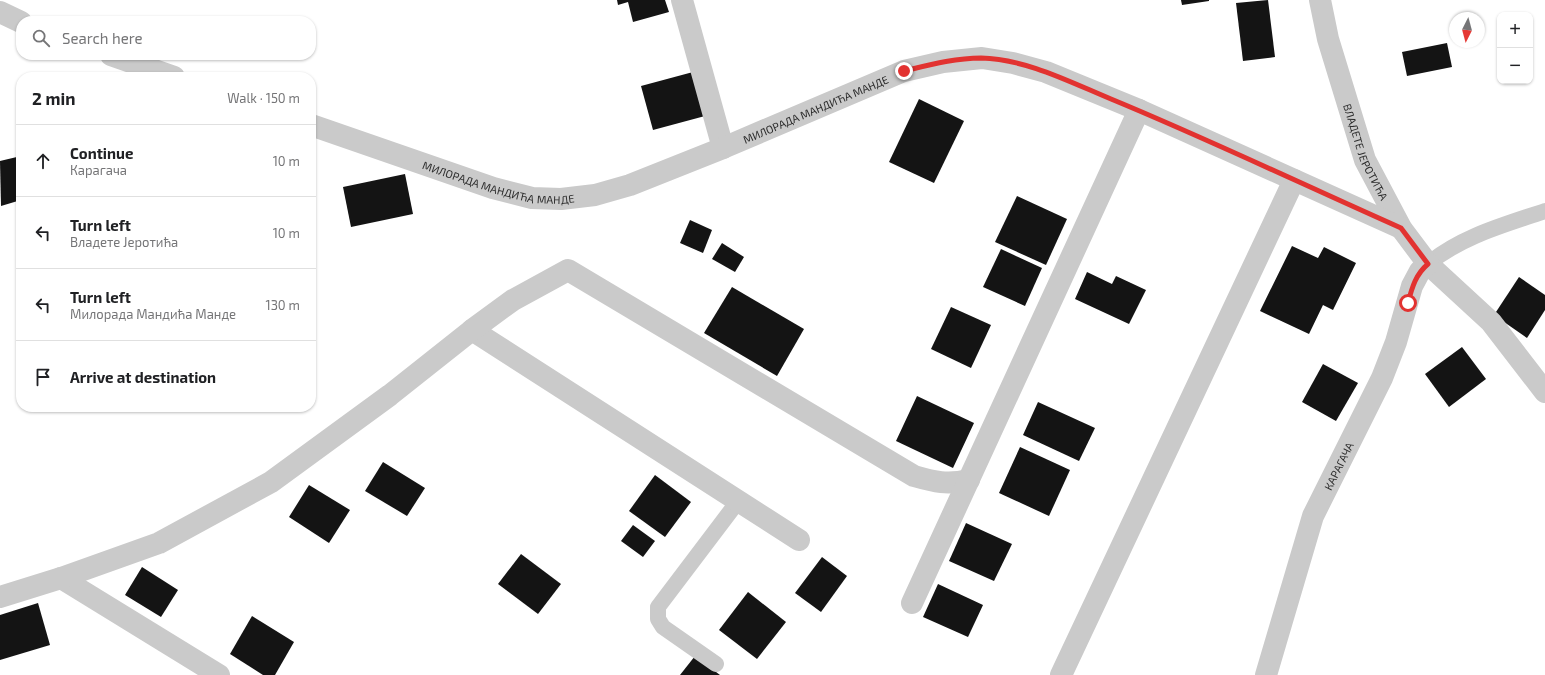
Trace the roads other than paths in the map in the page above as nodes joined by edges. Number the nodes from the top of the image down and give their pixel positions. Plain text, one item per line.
1 (682, 0) edge
2 (1320, 0) edge
3 (0, 12) edge
4 (16, 20) edge
5 (125, 60) edge
6 (160, 72) edge
7 (1139, 110) junction
8 (316, 127) edge
9 (723, 148) junction
10 (1294, 180) junction
11 (1545, 211) edge
12 (1401, 228) junction
13 (1428, 264) junction
14 (472, 330) junction
15 (1545, 392) edge
16 (969, 480) junction
17 (739, 500) junction
18 (799, 540) dead end
19 (60, 578) junction
20 (0, 597) edge
21 (912, 603) dead end
22 (716, 664) dead end
23 (219, 675) edge
24 (1062, 675) edge
25 (1266, 675) edge

1 - 9 street
2 - 12 street, ВЛАДЕТЕ ЈЕРОТИЋА
3 - 4 street
5 - 6 street
7 - 9 street, МИЛОРАДА МАНДИЋА МАНДЕ
7 - 10 street, МИЛОРАДА МАНДИЋА МАНДЕ
7 - 16 street
8 - 9 street, МИЛОРАДА МАНДИЋА МАНДЕ
10 - 12 street, МИЛОРАДА МАНДИЋА МАНДЕ
10 - 24 street
11 - 13 lane
12 - 13 street, ВЛАДЕТЕ ЈЕРОТИЋА
13 - 15 street, ВЛАДЕТЕ ЈЕРОТИЋА
13 - 25 street, КАРАГАЧА
14 - 16 street
14 - 17 street
14 - 19 street
16 - 21 street
17 - 18 street
17 - 22 lane
19 - 20 street
19 - 23 street

